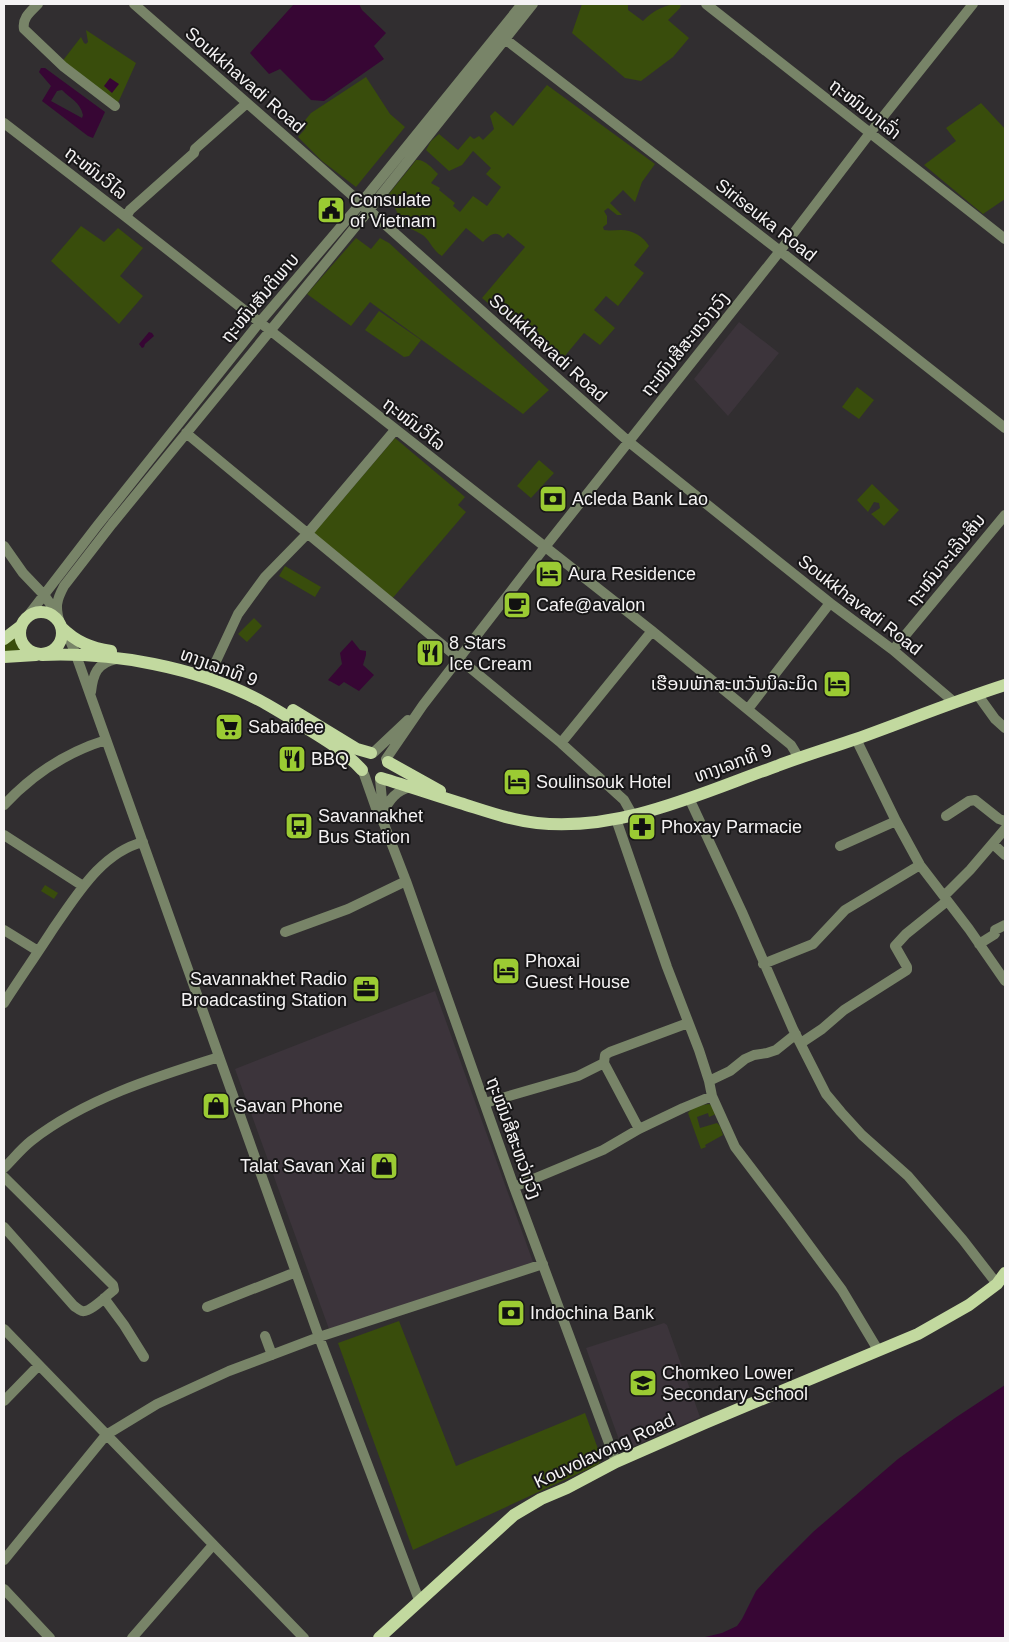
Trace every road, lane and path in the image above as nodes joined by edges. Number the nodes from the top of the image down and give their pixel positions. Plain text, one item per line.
1 (38, 4) edge
2 (134, 4) edge
3 (522, 4) edge
4 (533, 4) edge
5 (706, 4) edge
6 (973, 4) edge
7 (505, 39) junction
8 (248, 103) junction
9 (115, 106) dead end
10 (4, 123) edge
11 (870, 133) junction
12 (365, 206) junction
13 (126, 217) junction
14 (1005, 239) edge
15 (780, 251) junction
16 (259, 322) junction
17 (269, 331) junction
18 (1005, 428) edge
19 (395, 430) junction
20 (186, 433) junction
21 (628, 442) junction
22 (1005, 515) edge
23 (307, 534) junction
24 (4, 546) edge
25 (545, 547) junction
26 (44, 596) junction
27 (830, 603) junction
28 (24, 622) junction
29 (61, 624) junction
30 (652, 631) junction
31 (4, 639) edge
32 (893, 650) junction
33 (40, 655) junction
34 (76, 655) junction
35 (4, 657) edge
36 (116, 659) junction
37 (147, 659) junction
38 (458, 659) junction
39 (211, 672) junction
40 (1005, 685) edge
41 (977, 694) junction
42 (90, 695) junction
43 (954, 702) junction
44 (423, 705) junction
45 (748, 709) junction
46 (1005, 728) edge
47 (856, 739) junction
48 (106, 740) junction
49 (561, 743) junction
50 (372, 753) junction
51 (799, 758) junction
52 (387, 761) junction
53 (363, 772) junction
54 (380, 779) junction
55 (410, 787) junction
56 (689, 798) junction
57 (4, 805) edge
58 (466, 805) junction
59 (383, 812) junction
60 (633, 816) junction
61 (946, 816) dead end
62 (616, 819) junction
63 (896, 821) junction
64 (1005, 821) edge
65 (384, 824) junction
66 (1005, 829) edge
67 (4, 835) edge
68 (143, 842) junction
69 (992, 844) junction
70 (840, 846) dead end
71 (1005, 855) edge
72 (920, 865) junction
73 (406, 881) junction
74 (83, 886) junction
75 (945, 898) junction
76 (1005, 925) edge
77 (4, 930) edge
78 (285, 932) dead end
79 (979, 944) junction
80 (38, 951) junction
81 (763, 964) junction
82 (1005, 981) edge
83 (4, 1003) edge
84 (688, 1023) junction
85 (799, 1039) junction
86 (219, 1057) junction
87 (604, 1063) junction
88 (709, 1082) junction
89 (712, 1096) junction
90 (485, 1103) junction
91 (639, 1129) junction
92 (4, 1168) edge
93 (4, 1177) edge
94 (514, 1187) junction
95 (4, 1227) edge
96 (543, 1264) junction
97 (296, 1272) junction
98 (1005, 1273) edge
99 (997, 1284) junction
100 (104, 1298) junction
101 (207, 1306) dead end
102 (4, 1329) edge
103 (265, 1336) dead end
104 (319, 1337) junction
105 (878, 1350) junction
106 (272, 1355) junction
107 (144, 1357) dead end
108 (39, 1365) junction
109 (4, 1400) edge
110 (106, 1435) junction
111 (616, 1462) junction
112 (213, 1545) junction
113 (8, 1549) edge
114 (4, 1560) edge
115 (4, 1589) edge
116 (419, 1600) junction
117 (50, 1638) edge
118 (132, 1638) edge
119 (304, 1638) edge
120 (379, 1638) edge

1 - 9 street
2 - 8 street, Soukkhavadi Road
3 - 12 street, ຖະໜົນສັນຕິພາບ
4 - 7 street, ຖະໜົນສັນຕິພາບ
5 - 11 street, ຖະໜົນນາເລົ່າ
6 - 11 street, ຖະໜົນສີສະຫວ່າງວົງ
7 - 12 street, ຖະໜົນສັນຕິພາບ
7 - 15 street, Siriseuka Road
8 - 12 street, Soukkhavadi Road
8 - 13 street
10 - 13 street, ຖະໜົນວິໄລ
11 - 14 street, ຖະໜົນນາເລົ່າ
11 - 15 street, ຖະໜົນສີສະຫວ່າງວົງ
12 - 16 street, ຖະໜົນສັນຕິພາບ
12 - 17 street, ຖະໜົນສັນຕິພາບ
12 - 21 street, Soukkhavadi Road
13 - 16 street, ຖະໜົນວິໄລ
15 - 18 street, Siriseuka Road
15 - 21 street, ຖະໜົນສີສະຫວ່າງວົງ
16 - 17 street, ຖະໜົນວິໄລ
16 - 26 street, ຖະໜົນສັນຕິພາບ
17 - 19 street, ຖະໜົນວິໄລ
17 - 20 street, ຖະໜົນສັນຕິພາບ
19 - 23 street
19 - 25 street, ຖະໜົນວິໄລ
20 - 23 street
20 - 29 street, ຖະໜົນສັນຕິພາບ
21 - 25 street, ຖະໜົນສີສະຫວ່າງວົງ
21 - 27 street, Soukkhavadi Road
22 - 32 street, ຖະໜົນຈະເລີນສິນ
23 - 38 street
23 - 39 street
24 - 26 street
25 - 30 street, ຖະໜົນວິໄລ
25 - 38 street, ຖະໜົນສີສະຫວ່າງວົງ
26 - 28 street, ຖະໜົນສັນຕິພາບ
26 - 29 street
27 - 32 street, Soukkhavadi Road
27 - 45 street
28 - 29 main road, ທາງເລກທີ 9
28 - 31 main road
28 - 33 main road
29 - 33 main road
29 - 34 street
29 - 37 main road, ທາງເລກທີ 9
30 - 45 street, ຖະໜົນວິໄລ
30 - 49 street
32 - 43 street, Soukkhavadi Road
33 - 34 main road, ທາງເລກທີ 9
33 - 35 main road, ທາງເລກທີ 9
34 - 36 main road, ທາງເລກທີ 9
34 - 42 street
36 - 37 main road, ທາງເລກທີ 9
36 - 42 street
37 - 39 main road, ທາງເລກທີ 9
37 - 53 main road, ທາງເລກທີ 9
38 - 44 street, ຖະໜົນສີສະຫວ່າງວົງ
38 - 49 street
39 - 50 main road, ທາງເລກທີ 9
40 - 41 main road, ທາງເລກທີ 9
41 - 43 main road, ທາງເລກທີ 9
41 - 46 street
42 - 48 street
43 - 47 main road, ທາງເລກທີ 9
44 - 50 street
44 - 52 street
45 - 51 street, ຖະໜົນວິໄລ
47 - 51 main road, ທາງເລກທີ 9
47 - 63 street
48 - 57 street
48 - 68 street
49 - 60 street
50 - 52 main road
50 - 53 main road
51 - 56 main road, ທາງເລກທີ 9
52 - 54 main road
52 - 58 main road, ທາງເລກທີ 9
53 - 54 main road
53 - 65 street
54 - 55 main road, ທາງເລກທີ 9
54 - 59 street
55 - 58 main road, ທາງເລກທີ 9
55 - 59 street
56 - 60 main road, ທາງເລກທີ 9
56 - 81 street
58 - 62 main road, ທາງເລກທີ 9
59 - 65 street
60 - 62 main road, ທາງເລກທີ 9
61 - 64 street
62 - 84 street
63 - 70 street
63 - 72 street
65 - 73 street, ຖະໜົນສີສະຫວ່າງວົງ
66 - 69 street
67 - 74 street
68 - 74 street
68 - 86 street
69 - 71 street
69 - 75 street
72 - 75 street
72 - 81 street
73 - 78 street
73 - 90 street, ຖະໜົນສີສະຫວ່າງວົງ
74 - 80 street
75 - 79 street
75 - 85 street
76 - 79 street
77 - 80 street
79 - 82 street
80 - 83 street
81 - 85 street
84 - 87 street
84 - 88 street
85 - 88 street
85 - 99 street
86 - 92 street
86 - 97 street
87 - 90 street
87 - 91 street
88 - 89 street
89 - 91 street
89 - 105 street
90 - 94 street, ຖະໜົນສີສະຫວ່າງວົງ
91 - 94 street
93 - 100 street
94 - 96 street, ຖະໜົນສີສະຫວ່າງວົງ
95 - 100 street
96 - 104 street
96 - 111 street, ຖະໜົນສີສະຫວ່າງວົງ
97 - 101 street
97 - 104 street
98 - 99 main road, Kouvolavong Road
99 - 105 main road, Kouvolavong Road
100 - 107 street
102 - 108 street
103 - 106 street
104 - 106 street
104 - 116 street
105 - 111 main road, Kouvolavong Road
106 - 110 street
108 - 109 street
108 - 110 street
110 - 112 street
110 - 113 street
111 - 116 main road, Kouvolavong Road
112 - 118 street
112 - 119 street
113 - 114 street
115 - 117 street
116 - 120 main road, Kouvolavong Road

